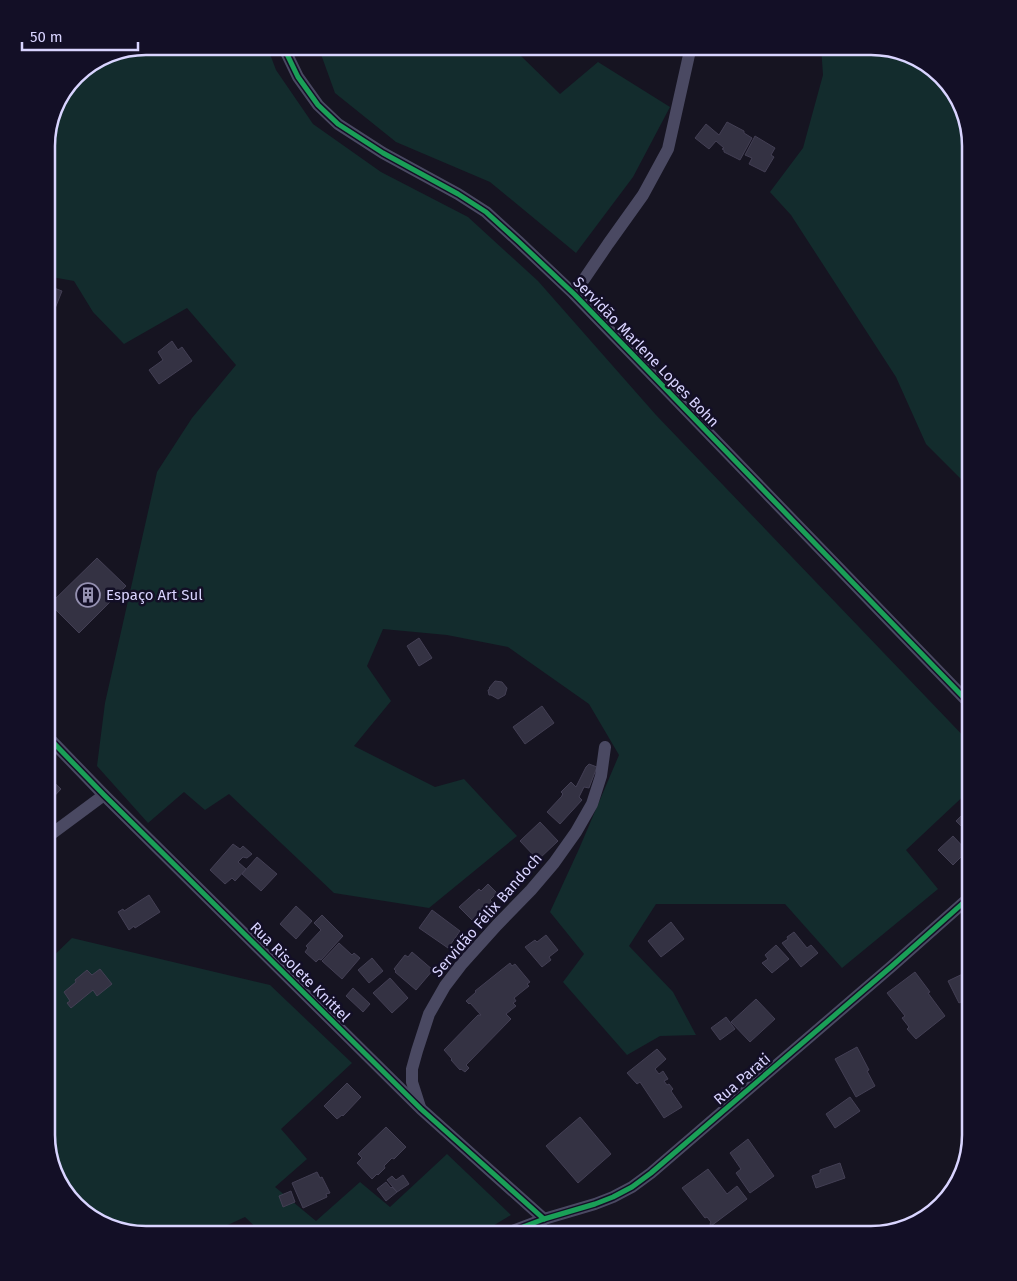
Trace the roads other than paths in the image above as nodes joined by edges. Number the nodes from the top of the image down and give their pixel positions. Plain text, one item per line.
1 (287, 55) edge
2 (689, 55) edge
3 (574, 294) junction
4 (962, 697) edge
5 (55, 744) edge
6 (605, 747) dead end
7 (104, 795) junction
8 (55, 831) edge
9 (962, 904) edge
10 (421, 1109) junction
11 (544, 1219) junction
12 (526, 1226) edge

1 - 3 street, Servidão Marlene Lopes Bohn
2 - 3 street
3 - 4 street, Servidão Marlene Lopes Bohn
5 - 7 street, Rua Risolete Knittel
6 - 10 street, Servidão Félix Bandoch
7 - 8 street
7 - 10 street, Rua Risolete Knittel
9 - 11 street, Rua Parati
10 - 11 street, Rua Risolete Knittel
11 - 12 street, Rua Parati

